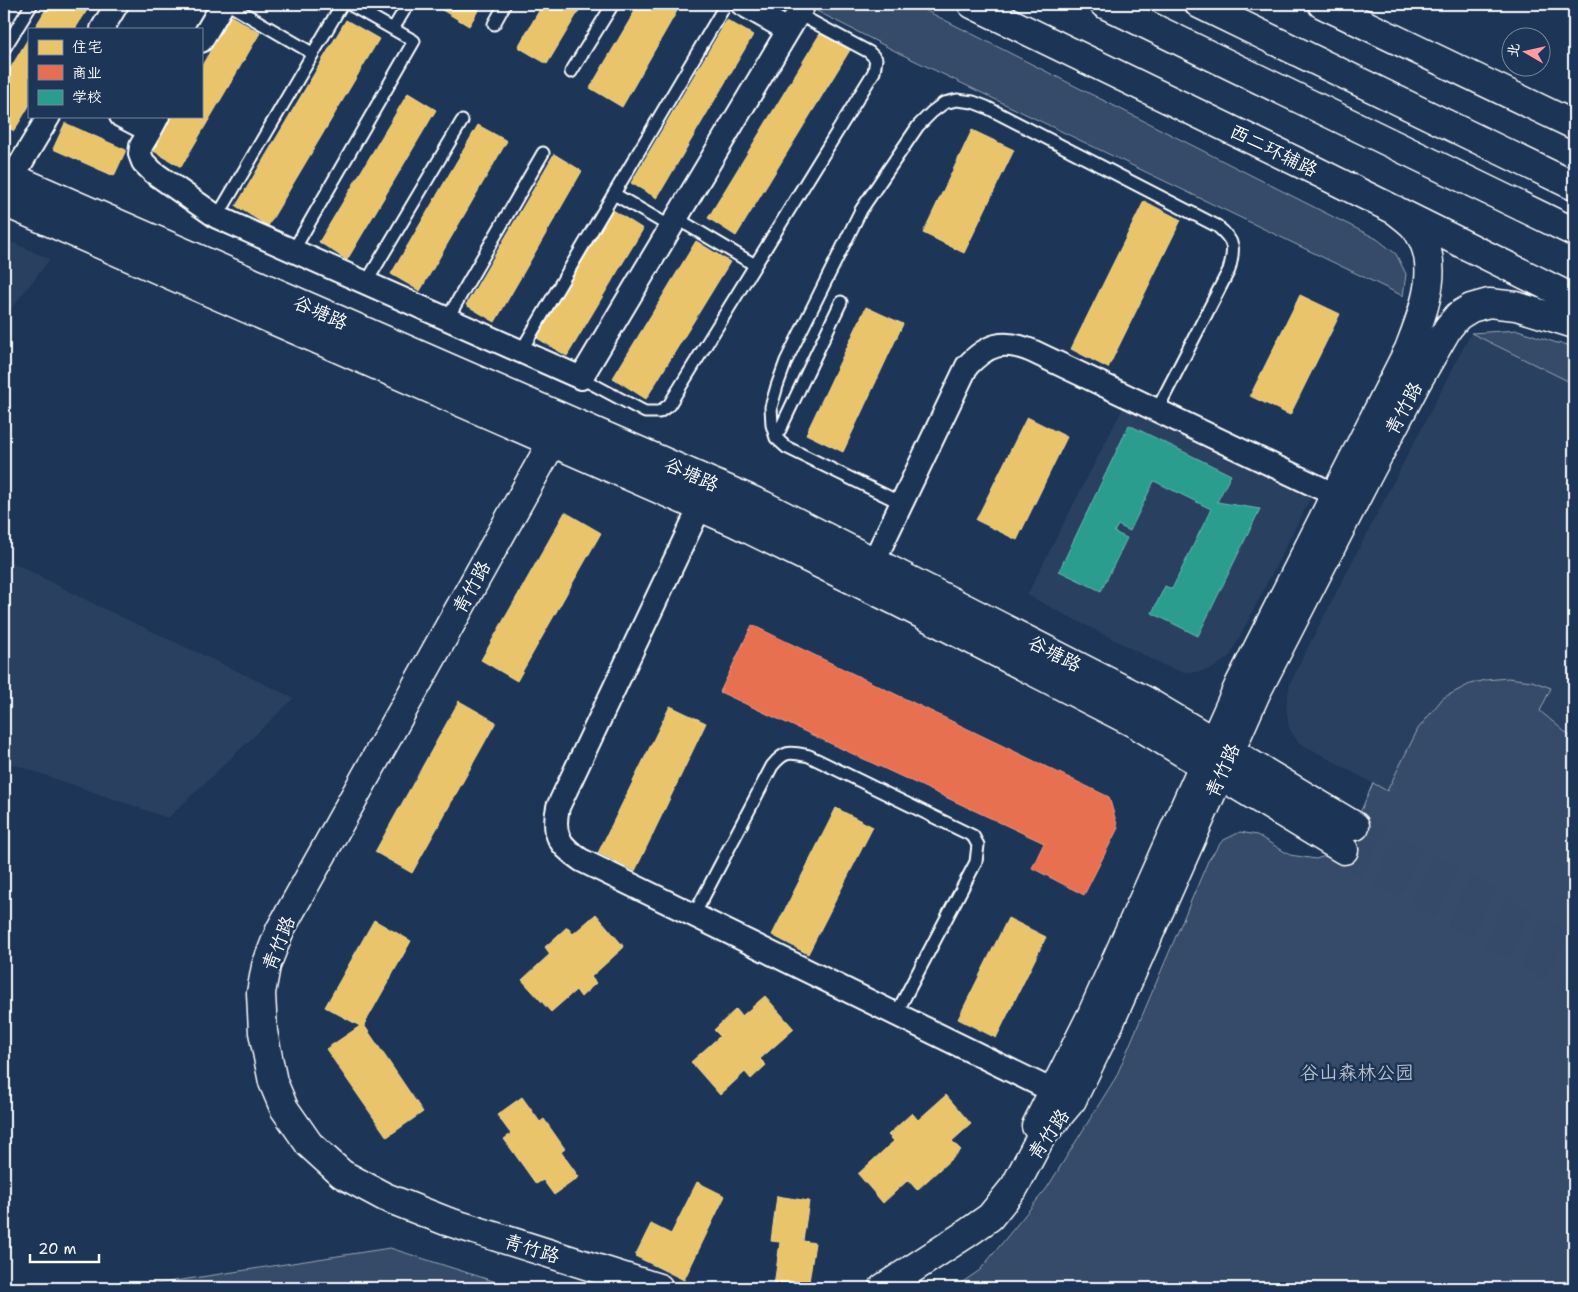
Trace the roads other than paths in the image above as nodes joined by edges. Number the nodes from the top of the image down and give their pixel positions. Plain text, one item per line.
1 (32, 4) edge
2 (117, 4) edge
3 (223, 4) edge
4 (228, 4) edge
5 (342, 4) edge
6 (349, 4) edge
7 (408, 4) edge
8 (506, 4) edge
9 (613, 4) edge
10 (726, 4) edge
11 (742, 4) edge
12 (972, 4) edge
13 (1104, 4) edge
14 (1199, 4) edge
15 (1328, 5) edge
16 (796, 16) edge
17 (494, 24) dead end
18 (103, 28) edge
19 (393, 29) junction
20 (202, 39) edge
21 (4, 49) edge
22 (312, 53) junction
23 (572, 72) dead end
24 (48, 118) edge
25 (129, 118) edge
26 (462, 121) dead end
27 (154, 124) edge
28 (1574, 125) edge
29 (543, 153) dead end
30 (7, 184) edge
31 (1574, 186) edge
32 (614, 194) junction
33 (1395, 210) junction
34 (217, 217) junction
35 (673, 222) junction
36 (1574, 232) edge
37 (293, 251) junction
38 (755, 265) junction
39 (366, 283) junction
40 (1574, 299) edge
41 (841, 302) dead end
42 (447, 319) junction
43 (1574, 324) edge
44 (521, 351) junction
45 (581, 378) junction
46 (1157, 410) junction
47 (555, 429) junction
48 (776, 438) junction
49 (1344, 499) junction
50 (901, 503) junction
51 (700, 507) junction
52 (874, 561) junction
53 (1216, 758) junction
54 (1349, 838) tunnel mouth
55 (694, 915) junction
56 (896, 1014) junction
57 (1063, 1096) junction
58 (629, 1288) edge
59 (659, 1288) edge
60 (867, 1288) edge
61 (883, 1288) edge

1 - 21 lane
2 - 18 street
3 - 20 street
4 - 22 lane
5 - 22 lane
6 - 19 lane
7 - 19 lane
8 - 17 lane
9 - 23 lane
10 - 32 lane
11 - 16 street
12 - 33 main road, 西二环辅路
13 - 36 main road
14 - 31 main road
15 - 28 main road
16 - 35 street
16 - 38 lane
19 - 37 lane
22 - 34 lane
24 - 30 street
25 - 27 street
26 - 39 lane
27 - 34 street
29 - 42 lane
30 - 47 main road, 谷塘路
32 - 35 lane
32 - 44 lane
33 - 40 main road, 西二环辅路
33 - 49 main road, 青竹路
34 - 37 street
35 - 38 lane
35 - 45 street
37 - 39 street
38 - 45 lane
39 - 42 street
41 - 48 lane
42 - 44 street
43 - 49 main road, 青竹路
44 - 45 street
46 - 48 lane
46 - 49 street
46 - 50 street
47 - 51 main road, 谷塘路
47 - 52 main road, 谷塘路
47 - 58 main road, 青竹路
47 - 59 main road, 青竹路
48 - 50 lane
49 - 53 main road, 青竹路
50 - 52 street
51 - 53 main road, 谷塘路
51 - 55 street
52 - 53 main road, 谷塘路
53 - 54 main road, 谷塘路
53 - 57 main road, 青竹路
55 - 56 street
55 - 56 lane
56 - 57 street
57 - 60 main road, 青竹路
57 - 61 main road, 青竹路

